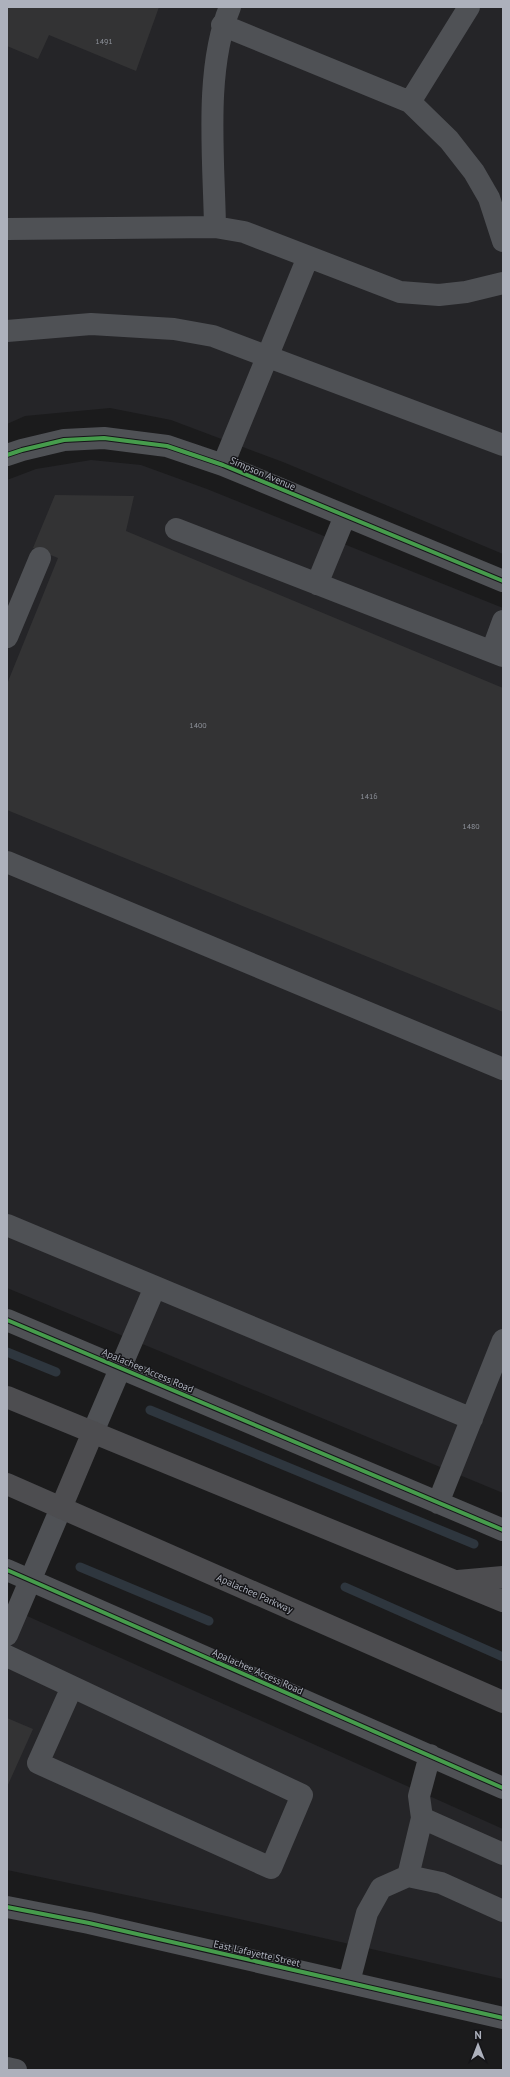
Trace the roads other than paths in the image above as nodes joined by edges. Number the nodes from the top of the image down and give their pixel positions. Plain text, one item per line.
1 (469, 7) edge
2 (226, 16) edge
3 (410, 102) junction
4 (215, 227) junction
5 (7, 229) edge
6 (503, 241) edge
7 (308, 257) junction
8 (503, 283) edge
9 (7, 331) edge
10 (268, 357) junction
11 (503, 445) edge
12 (7, 455) edge
13 (223, 465) junction
14 (345, 516) junction
15 (176, 529) dead end
16 (40, 558) dead end
17 (503, 581) edge
18 (317, 584) junction
19 (503, 621) edge
20 (7, 637) edge
21 (497, 654) edge
22 (7, 862) edge
23 (503, 1069) edge
24 (7, 1225) edge
25 (155, 1287) junction
26 (7, 1320) edge
27 (503, 1340) edge
28 (121, 1367) junction
29 (7, 1397) edge
30 (472, 1419) junction
31 (93, 1432) junction
32 (7, 1484) edge
33 (438, 1503) junction
34 (61, 1508) junction
35 (503, 1530) edge
36 (7, 1570) edge
37 (503, 1576) edge
38 (30, 1580) junction
39 (455, 1581) junction
40 (503, 1601) edge
41 (7, 1635) edge
42 (7, 1656) edge
43 (72, 1687) junction
44 (503, 1702) edge
45 (430, 1755) junction
46 (503, 1788) edge
47 (422, 1818) junction
48 (503, 1854) edge
49 (408, 1876) junction
50 (7, 1907) edge
51 (503, 1911) edge
52 (349, 1982) junction
53 (503, 2018) edge
54 (7, 2068) edge
55 (16, 2070) edge

1 - 3 street
2 - 3 street
2 - 4 street
3 - 6 street
4 - 5 street
4 - 7 street
7 - 8 street
7 - 10 street
9 - 10 street
10 - 11 street
10 - 13 street
12 - 13 street, Simpson Avenue
13 - 14 street, Simpson Avenue
14 - 17 street, Simpson Avenue
14 - 18 street
15 - 18 street
16 - 20 street
18 - 21 street
19 - 21 street
22 - 23 street
24 - 25 street
25 - 28 street
25 - 30 street
26 - 28 street, Apalachee Access Road
27 - 30 street
28 - 31 street
28 - 33 street, Apalachee Access Road
29 - 31 main road
30 - 33 street
31 - 34 main road
31 - 39 main road
32 - 34 main road, Apalachee Parkway
33 - 35 street, Apalachee Access Road
34 - 38 street
34 - 44 main road, Apalachee Parkway
36 - 38 street, Apalachee Access Road
37 - 39 main road
38 - 41 street
38 - 45 street, Apalachee Access Road
39 - 40 main road
42 - 43 street
43 - 43 street
45 - 46 street, Apalachee Access Road
45 - 47 street
47 - 48 street
47 - 49 street
49 - 51 street
49 - 52 street
50 - 52 street, East Lafayette Street
52 - 53 street, East Lafayette Street
54 - 55 street

